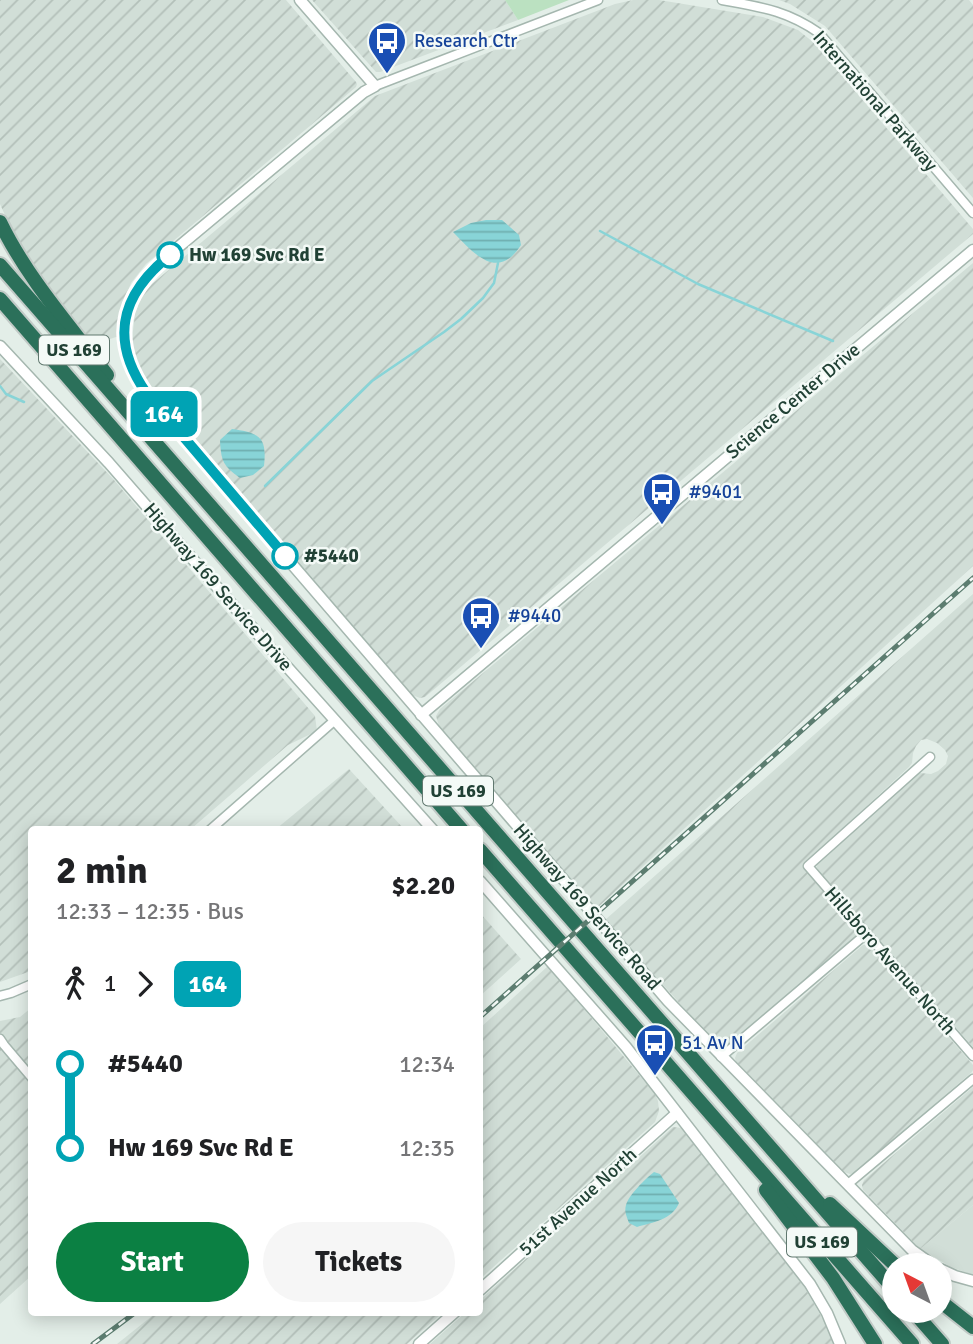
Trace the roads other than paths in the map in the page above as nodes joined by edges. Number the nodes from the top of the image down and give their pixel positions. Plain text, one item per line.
1 (300, 0) edge
2 (598, 0) edge
3 (722, 0) edge
4 (375, 86) junction
5 (973, 213) edge
6 (0, 222) edge
7 (973, 250) edge
8 (0, 265) edge
9 (0, 299) edge
10 (0, 315) edge
11 (0, 346) edge
12 (107, 422) junction
13 (147, 434) junction
14 (421, 715) junction
15 (335, 720) junction
16 (930, 757) dead end
17 (215, 826) edge
18 (429, 826) edge
19 (459, 826) edge
20 (483, 853) edge
21 (483, 884) edge
22 (866, 934) junction
23 (28, 986) edge
24 (0, 996) edge
25 (0, 1039) edge
26 (973, 1056) edge
27 (721, 1057) junction
28 (28, 1073) edge
29 (973, 1079) edge
30 (677, 1114) junction
31 (733, 1139) junction
32 (769, 1147) junction
33 (848, 1184) junction
34 (882, 1253) edge
35 (916, 1253) edge
36 (882, 1275) edge
37 (952, 1275) edge
38 (973, 1281) edge
39 (483, 1287) edge
40 (952, 1310) edge
41 (450, 1316) edge
42 (924, 1323) edge
43 (973, 1327) edge
44 (419, 1344) edge
45 (840, 1344) edge
46 (875, 1344) edge
47 (912, 1344) edge
48 (942, 1344) edge

1 - 4 street
2 - 4 street
3 - 5 street, International Parkway
4 - 14 street, Highway 169 Service Road
6 - 13 highway
7 - 14 street, Science Center Drive
8 - 13 highway, US 169
9 - 12 highway, US 169
10 - 12 highway
11 - 15 street, Highway 169 Service Drive
12 - 19 highway, US 169
13 - 32 highway, US 169
14 - 27 street, Highway 169 Service Road
15 - 17 street
15 - 18 street, Highway 169 Service Drive
16 - 22 street, Hillsboro Avenue North
20 - 31 highway, US 169
21 - 30 street
22 - 26 street, Hillsboro Avenue North
22 - 27 street
23 - 24 street
25 - 28 street
27 - 33 street, Highway 169 Service Road
29 - 33 street
30 - 39 street, 51st Avenue North
30 - 45 street
31 - 46 highway
31 - 47 highway, US 169
32 - 34 highway
32 - 36 highway, US 169
33 - 35 street, Highway 169 Service Road
37 - 38 street
40 - 43 highway
41 - 44 street
42 - 48 highway

